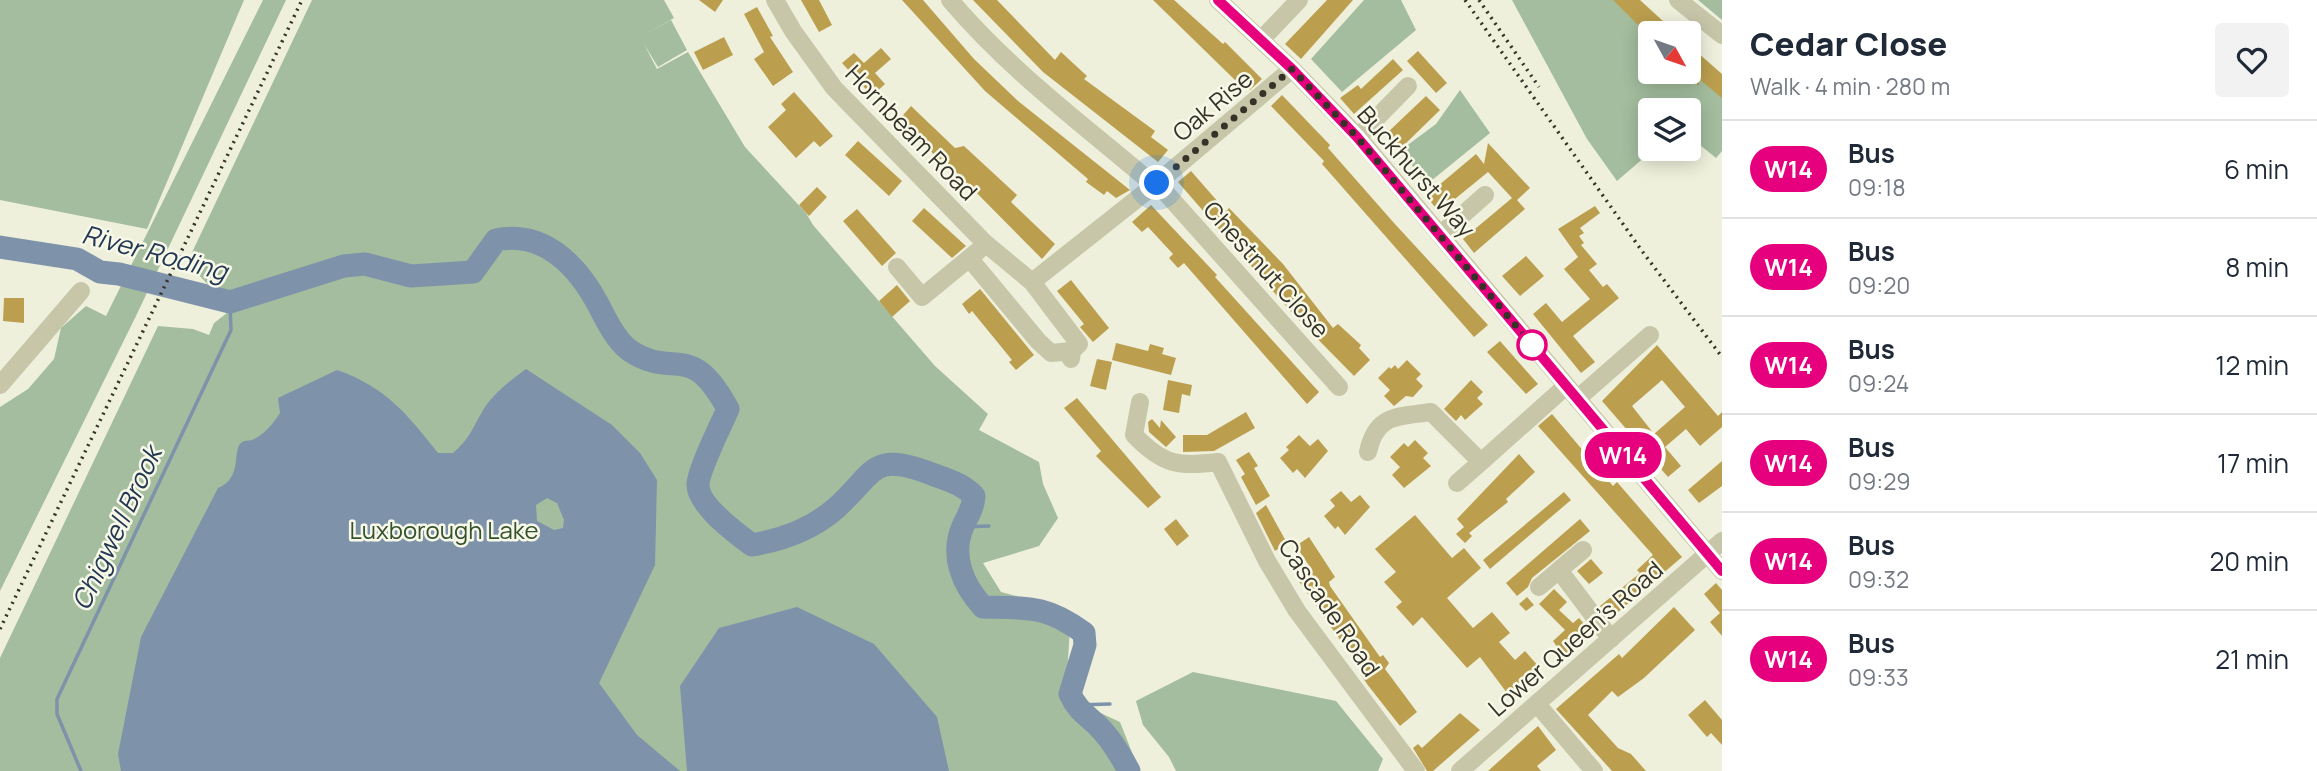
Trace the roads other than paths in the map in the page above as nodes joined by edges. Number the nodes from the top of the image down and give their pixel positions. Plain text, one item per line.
1 (775, 0) edge
2 (950, 0) edge
3 (1218, 0) edge
4 (1299, 0) edge
5 (1678, 0) edge
6 (1722, 35) edge
7 (1261, 40) junction
8 (1292, 69) junction
9 (1408, 86) dead end
10 (1357, 137) junction
11 (1156, 184) junction
12 (1485, 195) dead end
13 (1441, 233) junction
14 (985, 243) junction
15 (970, 259) junction
16 (897, 267) dead end
17 (1032, 282) junction
18 (81, 291) dead end
19 (1650, 335) dead end
20 (0, 385) edge
21 (1339, 387) dead end
22 (1572, 392) junction
23 (1140, 402) dead end
24 (1368, 452) dead end
25 (1481, 462) junction
26 (1457, 483) dead end
27 (1722, 541) edge
28 (1583, 550) dead end
29 (1707, 554) junction
30 (1559, 570) junction
31 (1722, 571) edge
32 (1539, 587) dead end
33 (1611, 639) junction
34 (1536, 704) junction
35 (1462, 770) edge
36 (1416, 771) edge
37 (1594, 771) edge

1 - 14 street, Hornbeam Road
2 - 11 street, Chestnut Close
3 - 7 street, Buckhurst Way
4 - 7 street
5 - 6 street
7 - 8 street, Buckhurst Way
8 - 10 street, Buckhurst Way
8 - 11 street, Oak Rise
9 - 10 street
10 - 13 street, Buckhurst Way
11 - 17 street, Oak Rise
11 - 21 street, Chestnut Close
12 - 13 street
13 - 22 street, Buckhurst Way
14 - 15 street
14 - 17 street, Hornbeam Road
15 - 16 street
15 - 17 street, Hornbeam Road
18 - 20 street
19 - 22 street
22 - 25 street
22 - 29 street, Buckhurst Way
23 - 36 street, Cascade Road
24 - 25 street
25 - 26 street
27 - 29 street, Lower Queen's Road
28 - 30 street
29 - 31 street, Buckhurst Way
29 - 33 street, Lower Queen's Road
30 - 32 street
30 - 33 street
33 - 34 street, Lower Queen's Road
34 - 35 street, Lower Queen's Road
34 - 37 street

